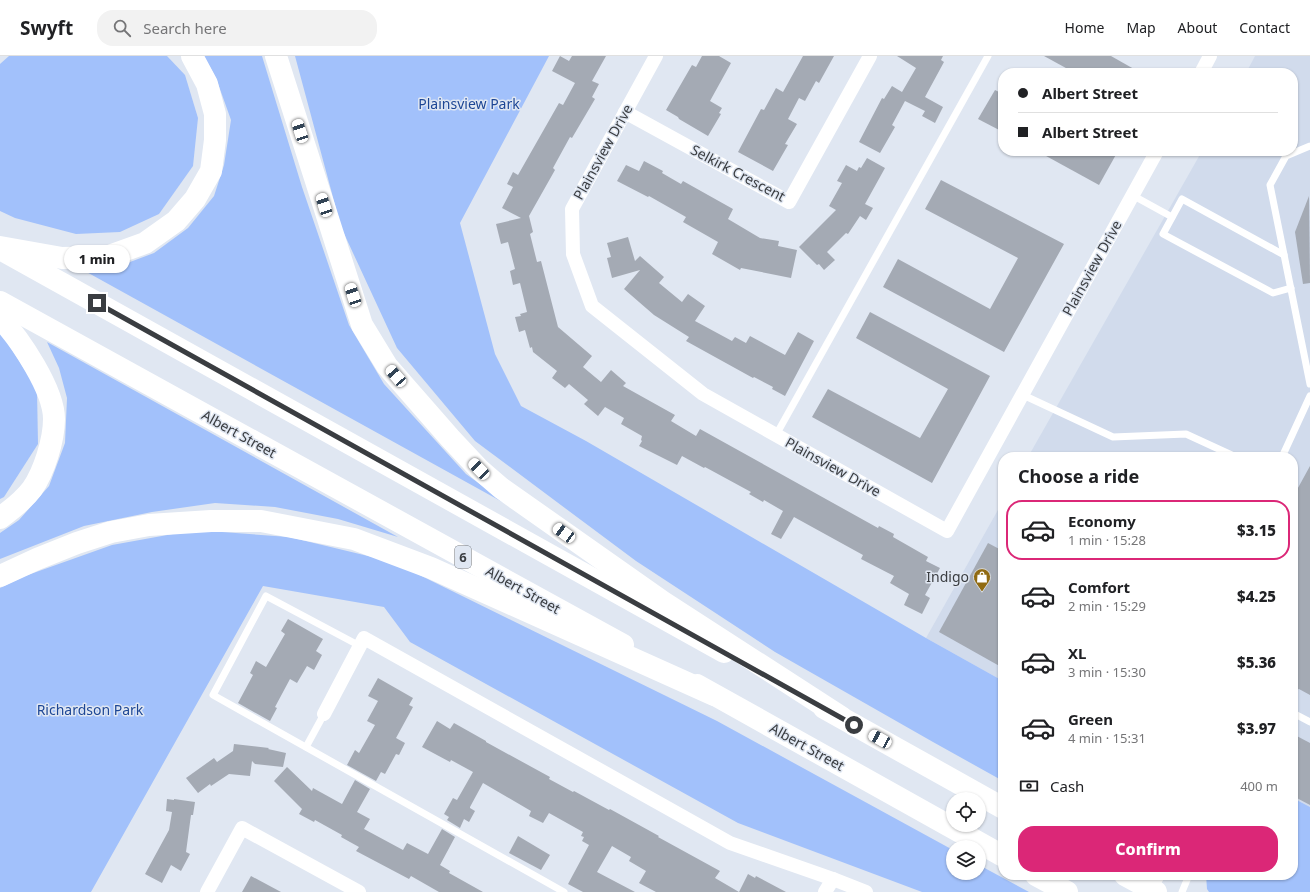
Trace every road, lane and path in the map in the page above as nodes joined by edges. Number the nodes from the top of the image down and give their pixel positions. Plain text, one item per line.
1 (192, 56) edge
2 (276, 56) edge
3 (656, 56) edge
4 (870, 56) edge
5 (988, 56) edge
6 (1210, 56) edge
7 (1204, 68) edge
8 (625, 112) junction
9 (1310, 146) edge
10 (1298, 151) edge
11 (1154, 156) edge
12 (1286, 156) edge
13 (1132, 196) junction
14 (1172, 217) junction
15 (0, 248) edge
16 (1284, 255) junction
17 (1291, 288) junction
18 (0, 302) edge
19 (0, 318) edge
20 (1310, 384) edge
21 (1023, 395) junction
22 (1310, 396) edge
23 (776, 435) junction
24 (1225, 452) edge
25 (1284, 452) edge
26 (0, 518) edge
27 (0, 576) edge
28 (362, 642) junction
29 (714, 695) junction
30 (324, 714) joint
31 (1298, 716) edge
32 (841, 717) junction
33 (1310, 722) edge
34 (306, 747) junction
35 (998, 805) edge
36 (998, 853) edge
37 (832, 879) junction
38 (1045, 880) edge
39 (1138, 880) edge
40 (1188, 880) edge
41 (1156, 887) edge
42 (207, 892) edge
43 (359, 892) edge
44 (564, 892) edge
45 (825, 892) edge
46 (866, 892) edge
47 (1067, 892) edge
48 (1182, 892) edge

1 - 15 main road
2 - 32 main road
3 - 8 street, Plainsview Drive
4 - 8 street, Selkirk Crescent
5 - 23 lane
6 - 7 street
8 - 23 street, Plainsview Drive
9 - 10 lane
11 - 13 street, Plainsview Drive
12 - 16 lane
13 - 14 lane
13 - 21 street, Plainsview Drive
14 - 16 lane
14 - 17 lane
15 - 32 main road
16 - 17 lane
17 - 20 lane
18 - 29 main road, Albert Street / 6
19 - 26 main road
21 - 23 street, Plainsview Drive
21 - 24 lane
22 - 25 lane
27 - 29 main road
28 - 30 street
28 - 34 lane
28 - 37 street
29 - 36 main road, Albert Street / 6
30 - 34 lane
31 - 33 lane
32 - 35 main road
34 - 44 lane
37 - 45 street
37 - 46 street
38 - 47 main road
39 - 41 main road
40 - 48 lane
42 - 43 street

